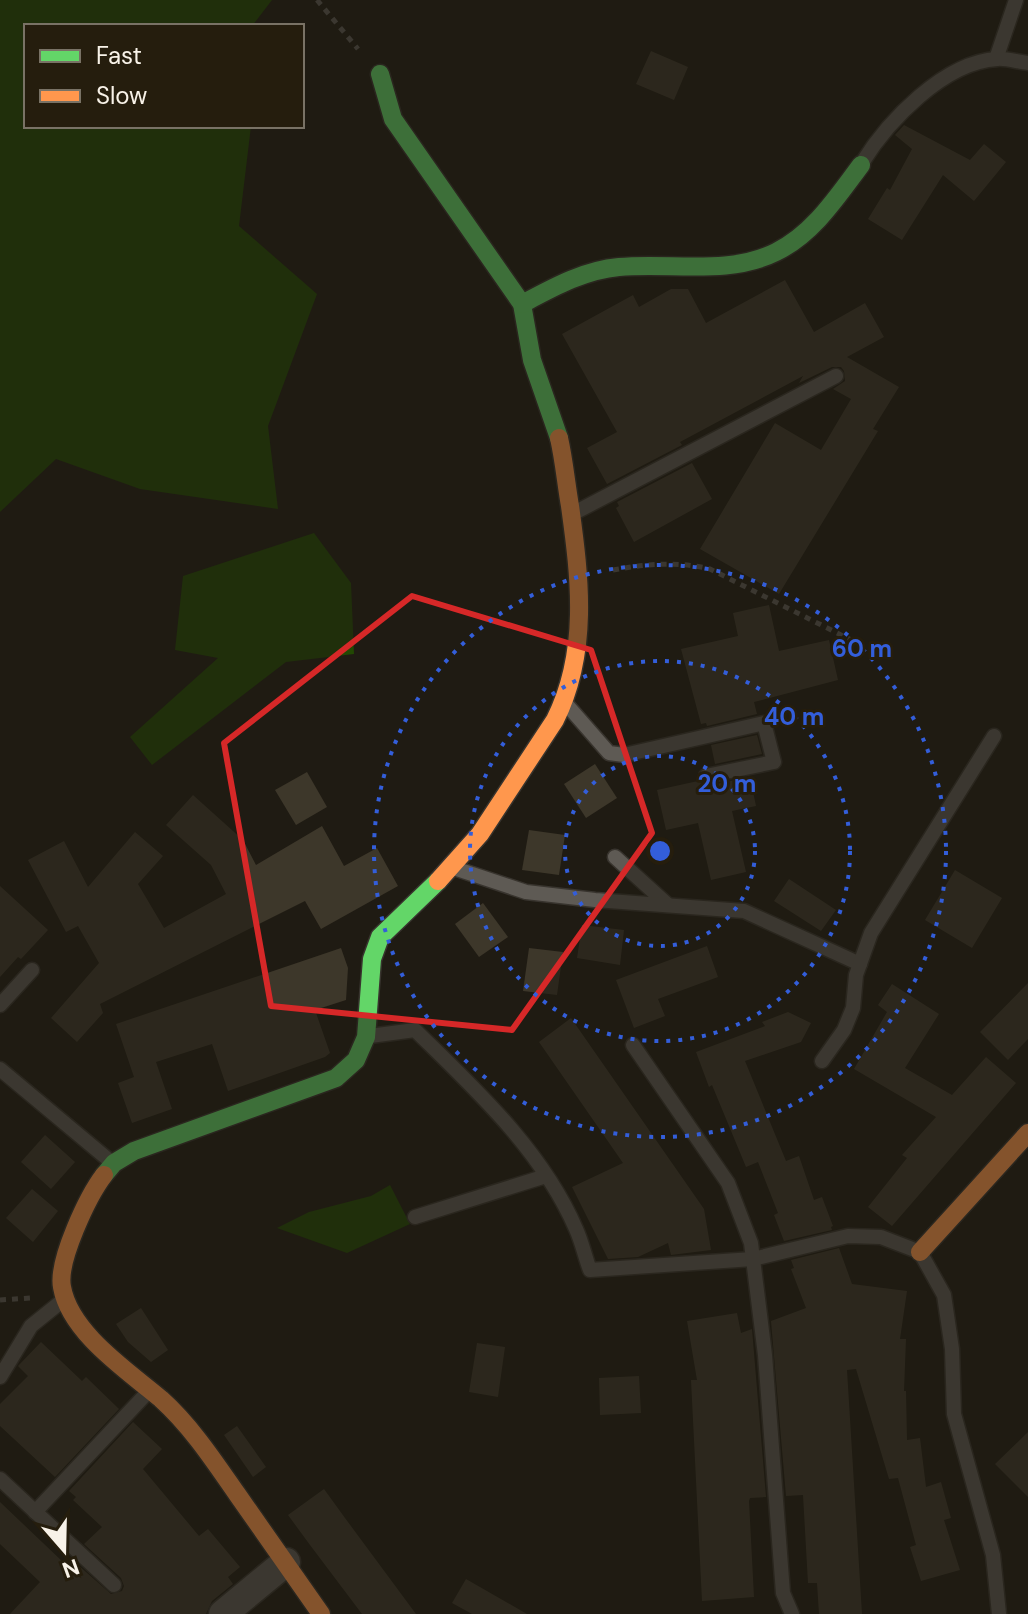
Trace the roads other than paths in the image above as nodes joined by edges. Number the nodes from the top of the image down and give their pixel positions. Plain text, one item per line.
1 (1016, 0) edge
2 (996, 59) junction
3 (1028, 63) edge
4 (380, 74) road end
5 (861, 165) joint
6 (522, 304) junction
7 (836, 376) dead end
8 (571, 515) junction
9 (564, 702) junction
10 (994, 736) dead end
11 (706, 776) dead end
12 (615, 857) dead end
13 (452, 868) junction
14 (668, 905) junction
15 (860, 964) junction
16 (32, 970) dead end
17 (0, 1005) edge
18 (366, 1037) junction
19 (633, 1045) dead end
20 (822, 1061) dead end
21 (0, 1069) edge
22 (1028, 1133) edge
23 (114, 1163) junction
24 (546, 1176) junction
25 (415, 1217) dead end
26 (920, 1252) junction
27 (753, 1259) junction
28 (66, 1297) junction
29 (0, 1377) edge
30 (150, 1390) junction
31 (0, 1479) edge
32 (35, 1512) junction
33 (286, 1562) junction
34 (114, 1585) dead end
35 (223, 1614) edge
36 (321, 1614) edge
37 (792, 1614) edge
38 (999, 1614) edge

1 - 2 lane
2 - 3 lane
2 - 5 lane
4 - 6 street
5 - 6 street
6 - 8 street
7 - 8 lane
8 - 9 street
9 - 11 lane
9 - 13 street
10 - 15 lane
12 - 14 lane
13 - 14 lane
13 - 18 street
14 - 15 lane
15 - 20 lane
16 - 17 lane
18 - 23 street
18 - 24 lane
19 - 27 lane
21 - 23 lane
22 - 26 street
23 - 28 street
24 - 25 lane
24 - 27 lane
26 - 27 lane
26 - 38 lane
27 - 37 lane
28 - 29 lane
28 - 30 street
30 - 32 lane
30 - 33 street
31 - 32 lane
32 - 34 lane
33 - 35 street
33 - 36 street

